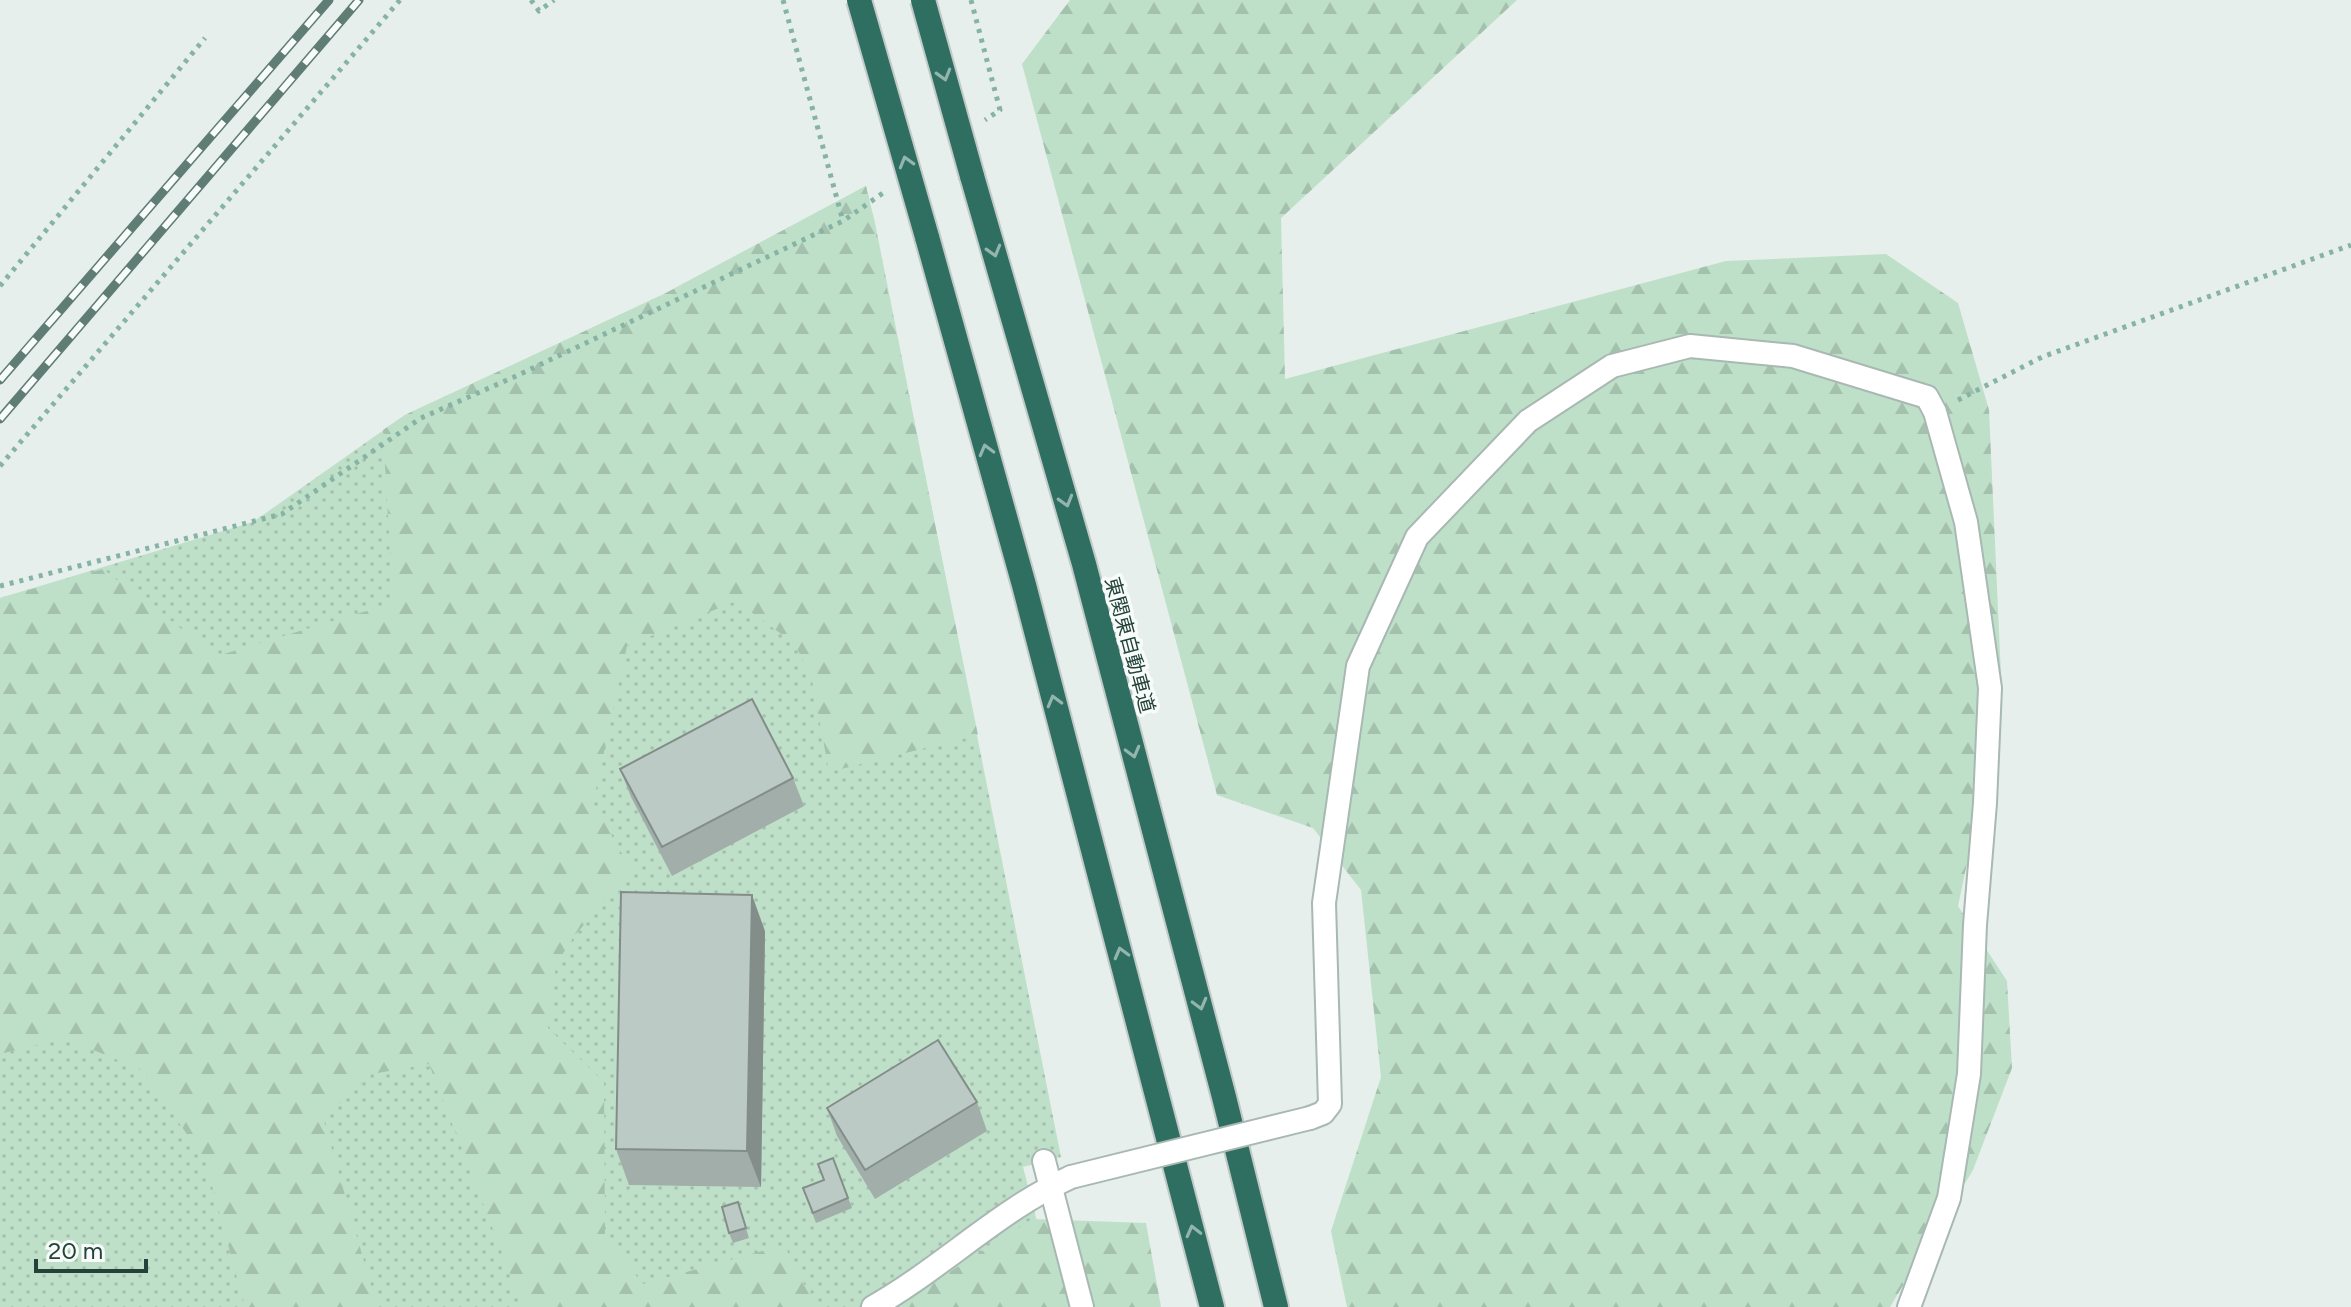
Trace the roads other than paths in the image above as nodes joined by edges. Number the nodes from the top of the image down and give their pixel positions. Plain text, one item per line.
1 (859, 0) edge
2 (923, 0) edge
3 (1044, 1161) dead end
4 (1050, 1187) junction
5 (873, 1307) edge
6 (1082, 1307) edge
7 (1212, 1307) edge
8 (1276, 1307) edge
9 (1909, 1307) edge

7 -> 1 highway, bridge
2 -> 8 highway, 東関東自動車道, bridge
3 - 4 lane
4 - 5 lane
4 - 6 lane
4 - 9 lane, bridge

